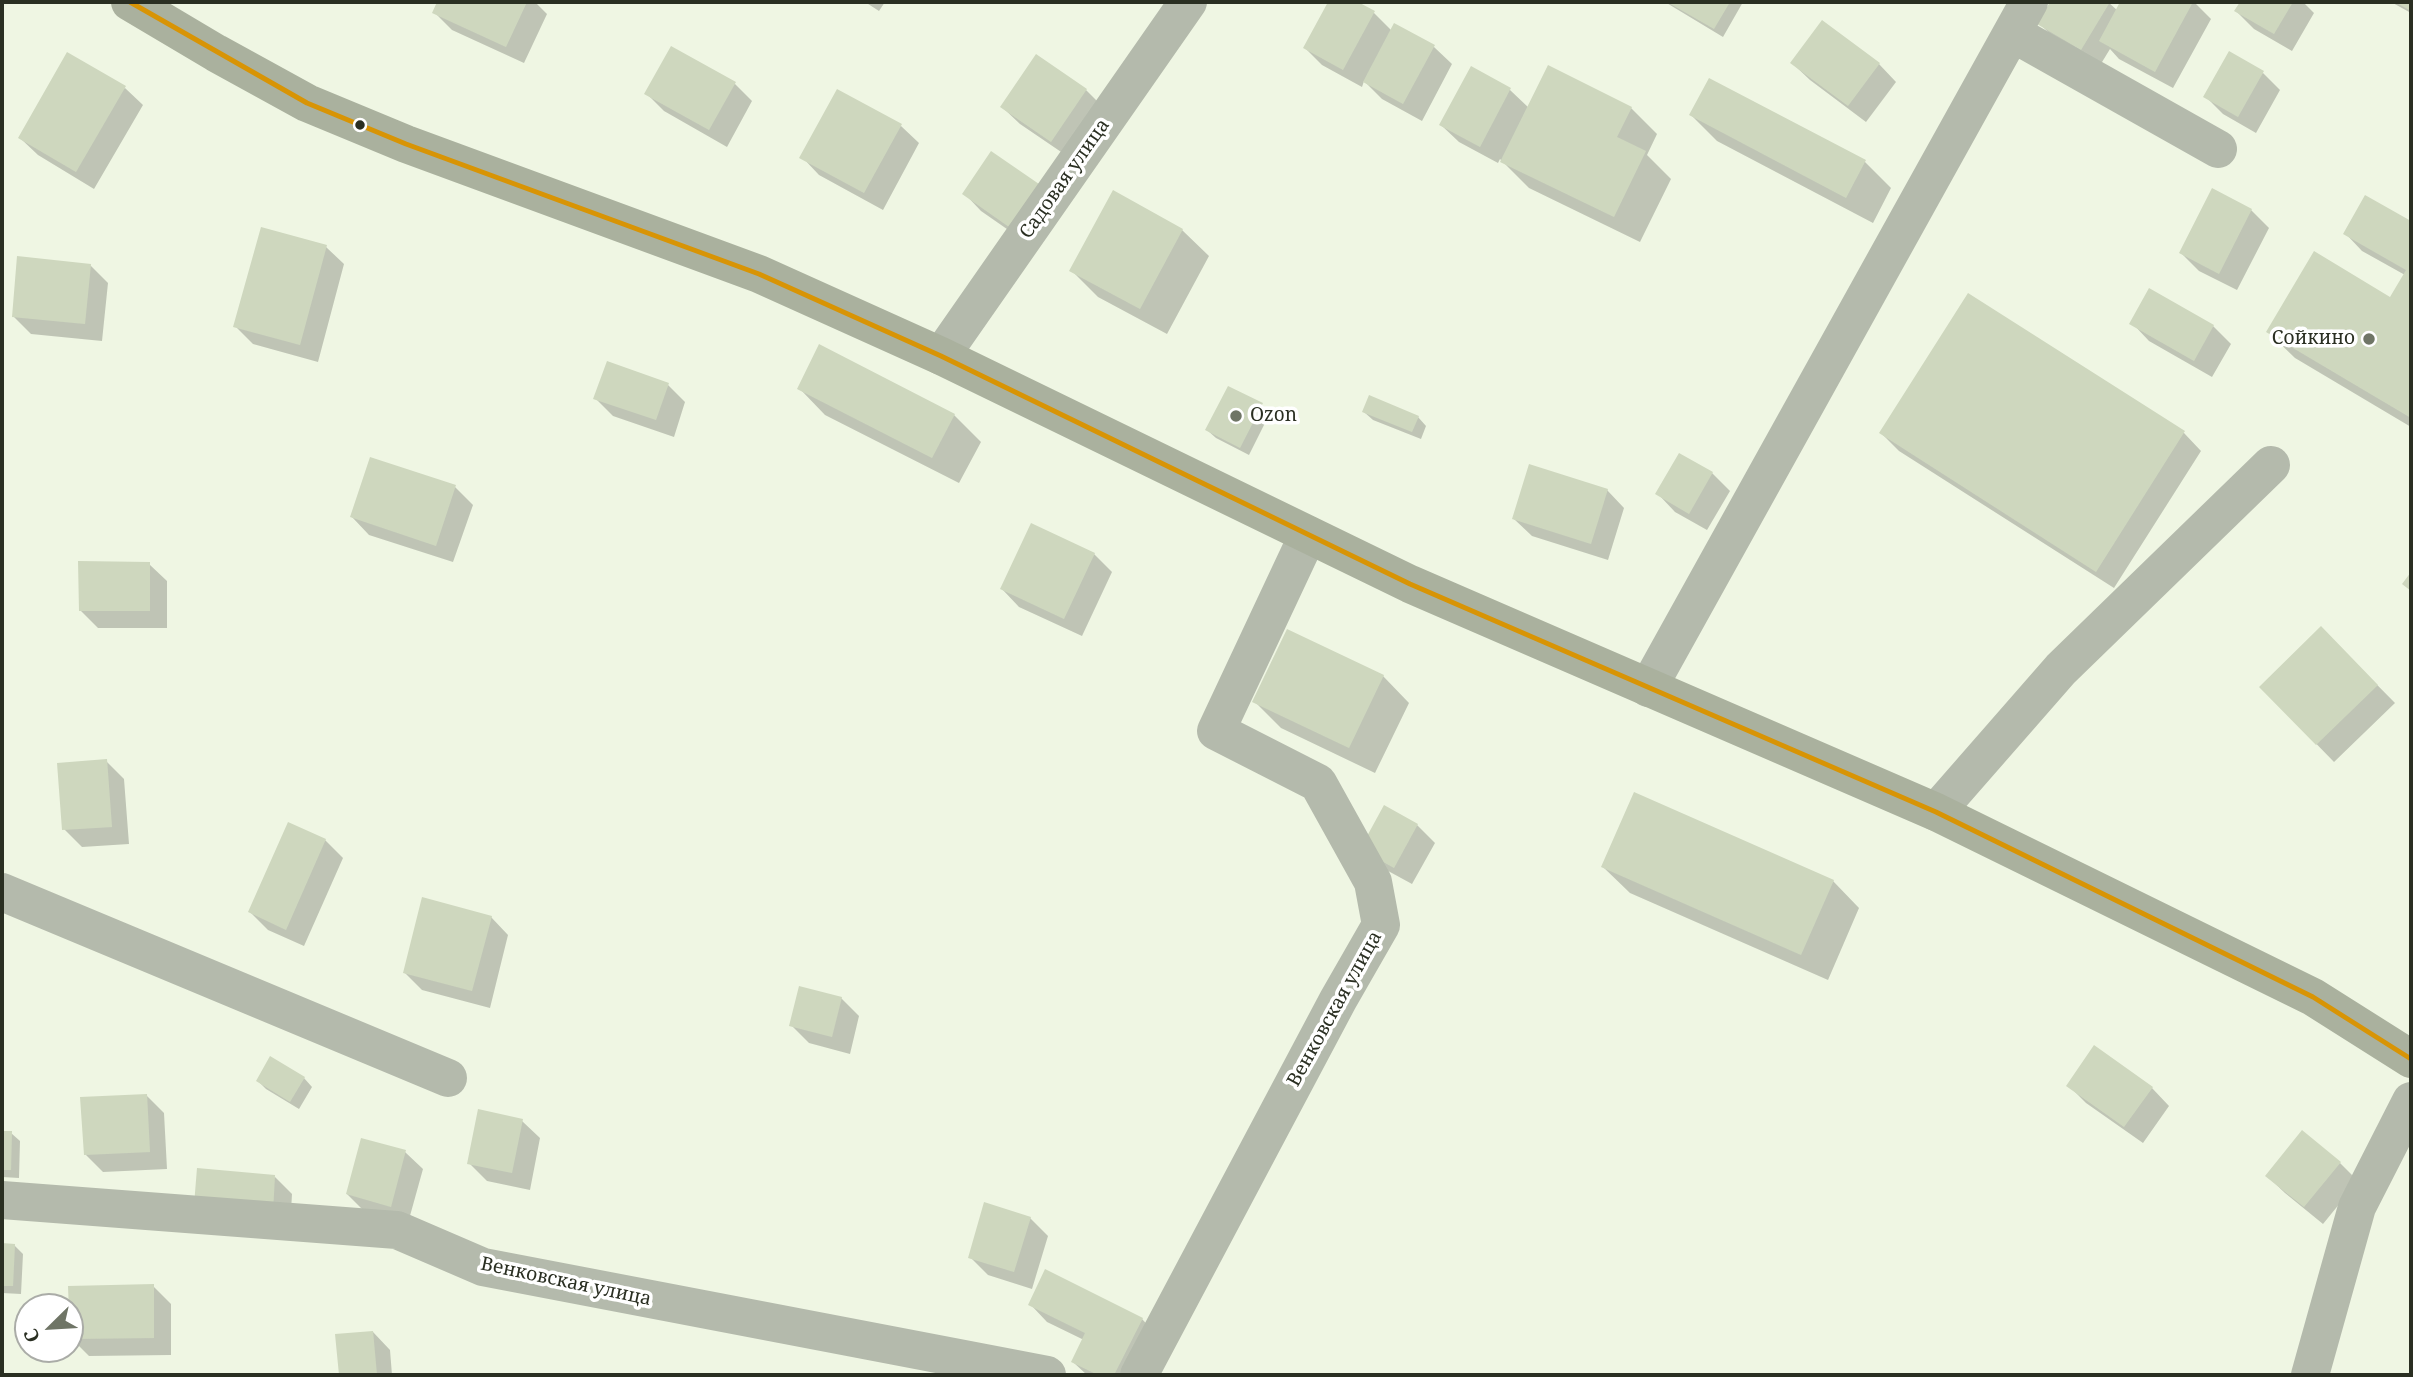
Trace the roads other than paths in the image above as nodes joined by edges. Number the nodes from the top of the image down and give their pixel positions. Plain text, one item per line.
1 (130, 2) edge
2 (1188, 2) edge
3 (2021, 17) edge
4 (2218, 149) dead end
5 (941, 356) junction
6 (2271, 465) dead end
7 (1308, 536) junction
8 (1648, 688) junction
9 (1936, 812) junction
10 (2, 892) edge
11 (2411, 1059) edge
12 (449, 1078) dead end
13 (2411, 1101) edge
14 (2, 1200) edge
15 (1047, 1375) edge
16 (1139, 1375) edge
17 (2311, 1375) edge

1 - 5 main road
2 - 5 street, Садовая улица
3 - 4 street
3 - 8 street
5 - 7 main road
6 - 9 street
7 - 8 main road
7 - 16 street, Венковская улица
8 - 9 main road
9 - 11 main road
10 - 12 street
13 - 17 street
14 - 15 street, Венковская улица

